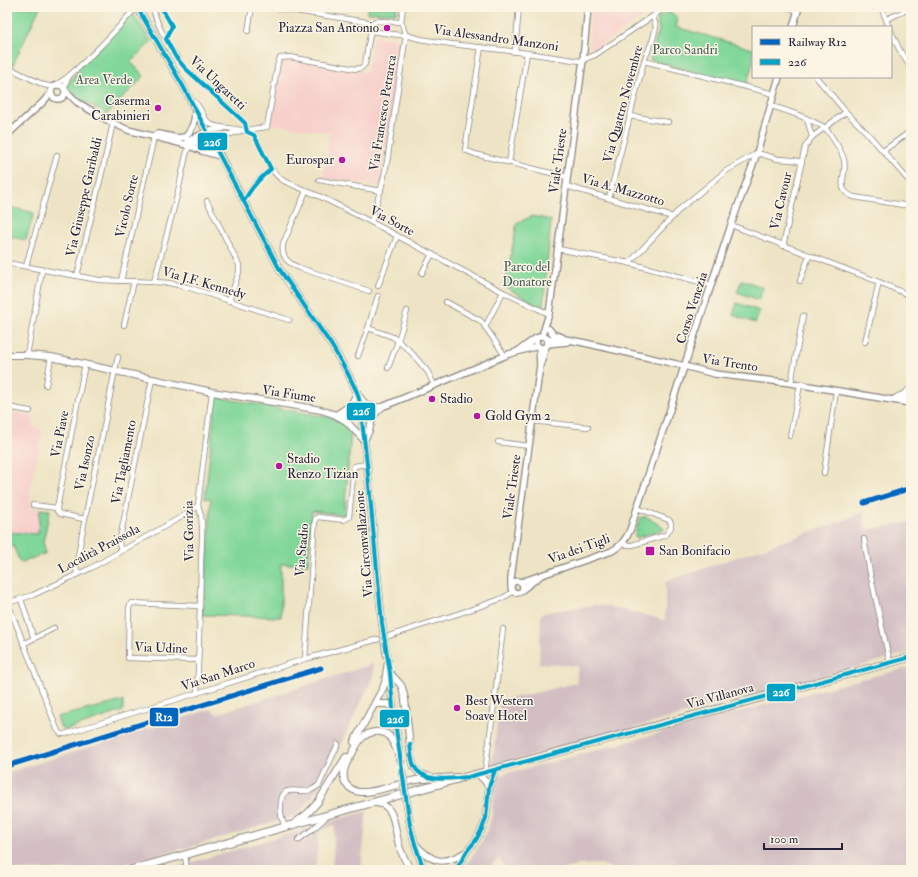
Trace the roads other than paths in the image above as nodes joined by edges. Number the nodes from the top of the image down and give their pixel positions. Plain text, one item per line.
1 (137, 7) edge
2 (153, 7) edge
3 (252, 7) edge
4 (270, 7) edge
5 (403, 7) edge
6 (519, 7) edge
7 (588, 7) edge
8 (666, 7) edge
9 (787, 7) edge
10 (881, 7) edge
11 (911, 8) edge
12 (798, 9) edge
13 (132, 12) dead end
14 (653, 16) junction
15 (887, 19) junction
16 (401, 22) junction
17 (373, 23) junction
18 (793, 26) edge
19 (890, 26) edge
20 (248, 30) dead end
21 (371, 31) junction
22 (892, 33) edge
23 (406, 35) junction
24 (481, 47) junction
25 (515, 52) junction
26 (527, 53) junction
27 (583, 60) junction
28 (644, 61) junction
29 (7, 67) edge
30 (911, 68) edge
31 (70, 75) junction
32 (779, 78) edge
33 (817, 78) edge
34 (53, 89) junction
35 (65, 90) junction
36 (774, 94) junction
37 (54, 99) junction
38 (62, 99) junction
39 (191, 100) junction
40 (77, 102) junction
41 (42, 103) junction
42 (770, 106) junction
43 (196, 111) junction
44 (846, 112) junction
45 (630, 116) junction
46 (807, 119) junction
47 (668, 122) dead end
48 (113, 123) junction
49 (227, 128) junction
50 (825, 128) junction
51 (206, 131) junction
52 (911, 131) edge
53 (245, 132) junction
54 (7, 135) edge
55 (154, 137) junction
56 (812, 137) junction
57 (211, 138) junction
58 (187, 145) junction
59 (883, 151) junction
60 (757, 153) junction
61 (57, 155) dead end
62 (220, 156) junction
63 (802, 162) junction
64 (509, 163) junction
65 (272, 169) junction
66 (567, 177) junction
67 (318, 180) dead end
68 (911, 182) edge
69 (566, 186) junction
70 (306, 191) junction
71 (381, 191) junction
72 (609, 198) junction
73 (207, 201) dead end
74 (244, 201) junction
75 (911, 204) edge
76 (673, 217) junction
77 (371, 222) junction
78 (731, 225) junction
79 (397, 236) junction
80 (783, 246) junction
81 (558, 249) junction
82 (432, 254) junction
83 (809, 256) junction
84 (7, 263) edge
85 (629, 263) junction
86 (26, 266) junction
87 (42, 270) junction
88 (422, 273) dead end
89 (77, 276) junction
90 (120, 281) junction
91 (134, 281) junction
92 (800, 281) dead end
93 (154, 282) junction
94 (879, 282) junction
95 (711, 285) junction
96 (378, 286) dead end
97 (369, 291) dead end
98 (503, 292) junction
99 (378, 296) dead end
100 (911, 296) edge
101 (229, 301) junction
102 (446, 302) dead end
103 (407, 311) dead end
104 (548, 316) junction
105 (803, 316) dead end
106 (289, 320) dead end
107 (124, 325) dead end
108 (485, 327) junction
109 (368, 328) junction
110 (549, 329) junction
111 (565, 339) junction
112 (544, 340) junction
113 (398, 341) junction
114 (572, 342) junction
115 (865, 342) dead end
116 (539, 349) junction
117 (516, 352) junction
118 (7, 355) edge
119 (27, 355) junction
120 (358, 356) dead end
121 (504, 356) junction
122 (50, 357) junction
123 (118, 357) dead end
124 (85, 364) junction
125 (540, 365) junction
126 (685, 366) junction
127 (388, 368) dead end
128 (115, 371) junction
129 (152, 379) junction
130 (791, 383) junction
131 (46, 384) dead end
132 (434, 385) junction
133 (800, 385) junction
134 (911, 387) edge
135 (836, 391) junction
136 (212, 392) junction
137 (357, 392) junction
138 (910, 395) edge
139 (890, 400) junction
140 (911, 403) edge
141 (7, 407) edge
142 (382, 407) junction
143 (30, 411) dead end
144 (361, 414) junction
145 (336, 415) junction
146 (532, 421) junction
147 (588, 427) dead end
148 (790, 436) dead end
149 (364, 440) junction
150 (498, 442) dead end
151 (529, 446) junction
152 (368, 464) junction
153 (824, 473) dead end
154 (33, 505) dead end
155 (198, 505) junction
156 (57, 508) junction
157 (637, 508) junction
158 (84, 520) junction
159 (864, 539) dead end
160 (623, 544) junction
161 (121, 550) junction
162 (513, 564) junction
163 (77, 574) junction
164 (542, 574) junction
165 (520, 581) junction
166 (511, 584) junction
167 (523, 590) junction
168 (512, 592) junction
169 (21, 599) junction
170 (7, 602) edge
171 (200, 606) junction
172 (54, 628) dead end
173 (503, 629) dead end
174 (386, 637) dead end
175 (34, 638) junction
176 (379, 639) dead end
177 (23, 644) junction
178 (911, 657) edge
179 (305, 659) junction
180 (198, 660) junction
181 (388, 660) junction
182 (890, 663) junction
183 (390, 673) junction
184 (197, 694) junction
185 (375, 704) junction
186 (393, 708) junction
187 (338, 744) dead end
188 (401, 762) junction
189 (495, 770) junction
190 (481, 773) junction
191 (468, 777) junction
192 (440, 778) junction
193 (489, 787) junction
194 (372, 803) junction
195 (328, 815) junction
196 (289, 826) junction
197 (298, 840) dead end
198 (415, 844) junction
199 (467, 852) junction
200 (185, 855) junction
201 (130, 870) edge
202 (188, 870) edge
203 (411, 870) edge
204 (424, 870) edge
205 (456, 870) edge

1 - 39 main road, Via Circonvallazione
2 - 53 street, Via Ungaretti
3 - 20 street
4 - 17 street
5 - 16 street, Via Francesco Petrarca
6 - 25 street
7 - 27 street, Viale Trieste
8 - 14 street
9 - 12 street
10 - 15 street
11 - 15 street
12 - 18 street
13 - 31 street
14 - 27 street
14 - 28 street, Via Quattro Novembre
15 - 19 street
16 - 17 street
16 - 23 street, Via Francesco Petrarca
17 - 21 street
21 - 23 street, Via Alessandro Manzoni
21 - 53 street
22 - 30 street
23 - 24 street, Via Alessandro Manzoni
23 - 71 street, Via Francesco Petrarca
24 - 25 street, Via Alessandro Manzoni
24 - 64 street
25 - 26 street, Via Alessandro Manzoni
26 - 27 street, Via Alessandro Manzoni
26 - 64 street
27 - 66 street, Viale Trieste
28 - 36 street
28 - 45 street, Via Quattro Novembre
29 - 34 street
31 - 34 street
31 - 35 street
32 - 36 street, Corso Venezia
33 - 44 street
34 - 35 street
34 - 37 street
34 - 41 street
35 - 38 street
35 - 40 street
36 - 42 street, Corso Venezia
37 - 38 street
37 - 41 street
38 - 40 street
39 - 43 main road, Via Circonvallazione
39 - 49 street
40 - 48 street
41 - 54 street
42 - 46 street
42 - 60 street, Corso Venezia
43 - 51 main road, Via Circonvallazione
43 - 55 street
44 - 50 street
44 - 59 street
45 - 47 street
45 - 72 street, Via Quattro Novembre
46 - 50 street
46 - 56 street
48 - 55 street
48 - 89 street, Via Giuseppe Garibaldi
49 - 51 street
49 - 53 street
50 - 56 street
50 - 75 street
51 - 57 main road, Via Circonvallazione
51 - 58 street
52 - 59 street
53 - 57 street
53 - 65 street, Via Sorte
55 - 58 street
55 - 90 street, Vicolo Sorte
56 - 63 street, Via Cavour
57 - 58 street
57 - 62 main road, Via Circonvallazione
58 - 62 street
58 - 93 street, Via J.F. Kennedy
59 - 68 street
60 - 63 street
60 - 76 street
60 - 78 street, Corso Venezia
61 - 86 street
62 - 74 main road, Via Circonvallazione
63 - 80 street, Via Cavour
64 - 66 street
65 - 70 street, Via Sorte
65 - 74 street
66 - 69 street, Viale Trieste
67 - 71 street
69 - 72 street, Via A. Mazzotto
69 - 81 street, Viale Trieste
70 - 77 street, Via Sorte
70 - 97 street
71 - 77 street, Via Francesco Petrarca
72 - 76 street, Via A. Mazzotto
73 - 101 street
74 - 137 main road, Via Circonvallazione
76 - 85 street
77 - 79 street, Via Sorte
78 - 80 street
78 - 95 street, Corso Venezia
79 - 82 street, Via Sorte
79 - 96 street
80 - 83 street
81 - 85 street
81 - 104 street, Viale Trieste
82 - 88 street
82 - 98 street, Via Sorte
83 - 92 street
83 - 94 street
84 - 86 street
85 - 95 street
86 - 87 street
87 - 89 street
87 - 119 street
89 - 90 street
90 - 91 street
91 - 93 street
91 - 107 street
93 - 101 street, Via J.F. Kennedy
94 - 100 street
94 - 115 street
95 - 126 street, Corso Venezia
98 - 104 street, Via Sorte
98 - 108 street
99 - 109 street
101 - 106 street, Via J.F. Kennedy
102 - 108 street
103 - 113 street
104 - 110 street, Viale Trieste
104 - 112 street, Viale Trieste
105 - 130 street
108 - 121 street
109 - 113 street
109 - 120 street
110 - 111 street
110 - 112 street, Viale Trieste
111 - 112 street, Via Trento
111 - 114 street, Via Trento
112 - 114 street, Via Trento
112 - 116 street
112 - 116 street, Viale Trieste
112 - 117 street, Via Fiume
112 - 125 street, Viale Trieste
113 - 127 street
113 - 132 street
114 - 126 street, Via Trento
116 - 117 street, Via Fiume
116 - 125 street, Viale Trieste
117 - 121 street, Via Fiume
118 - 119 main road, Via Fiume
119 - 122 main road, Via Fiume
121 - 132 street, Via Fiume
122 - 124 main road, Via Fiume
122 - 131 street
123 - 128 street, Via Isonzo
124 - 128 main road, Via Fiume
124 - 156 street, Via Piave
125 - 146 street, Viale Trieste
126 - 130 street, Via Trento
126 - 157 street, Corso Venezia
128 - 129 main road, Via Fiume
128 - 158 street, Via Isonzo
129 - 136 main road, Via Fiume
129 - 161 street, Via Tagliamento
130 - 133 street, Via Trento
132 - 142 street, Via Fiume
133 - 135 street, Via Trento
133 - 148 street
134 - 139 street
135 - 139 street, Via Trento
135 - 153 street
136 - 145 main road, Via Fiume
136 - 155 street, Via Gorizia
137 - 142 main road
137 - 144 main road, Via Circonvallazione
137 - 145 main road
138 - 139 street, Via Trento
138 - 140 street, Via Trento
139 - 140 street, Via Trento
141 - 143 street
142 - 144 street, Via Fiume
142 - 149 main road
144 - 145 main road, Via Fiume
144 - 149 main road, Via Circonvallazione
145 - 149 main road
146 - 147 street
146 - 151 street, Viale Trieste
149 - 152 main road, Via Circonvallazione
150 - 151 street
151 - 162 street, Viale Trieste
152 - 179 street, Via Stadio
152 - 181 main road, Via Circonvallazione, bridge
154 - 156 street
155 - 161 street, Località Praissola
155 - 171 street, Via Gorizia
156 - 158 street
157 - 160 street, Corso Venezia
157 - 160 street
158 - 163 street, Via Isonzo
159 - 182 street
160 - 164 street, Via dei Tigli
161 - 163 street, Località Praissola
162 - 165 street, Viale Trieste
162 - 166 street, Viale Trieste
163 - 169 street, Località Praissola
164 - 165 street, Via dei Tigli
164 - 167 street, Via dei Tigli
165 - 166 street, Via dei Tigli
165 - 167 street
166 - 168 street
167 - 168 street, Via dei Tigli
168 - 174 street
169 - 170 street, Località Praissola
169 - 175 street
170 - 177 street
171 - 180 street, Via Gorizia
171 - 180 street, Via Udine
172 - 175 street
173 - 190 street
175 - 177 street
176 - 179 street, Via San Marco
177 - 184 street, Via San Marco
178 - 182 main road, Via Villanova
179 - 184 street, Via San Marco
180 - 184 street, Via Gorizia
181 - 183 main road, Via Circonvallazione
181 - 185 main road
182 - 189 main road, Via Villanova
183 - 186 main road, Via Circonvallazione
183 - 192 main road
185 - 186 main road
185 - 196 main road
186 - 188 main road, Via Circonvallazione
187 - 196 street
188 - 192 main road
188 - 198 main road, Via Circonvallazione, bridge
189 - 190 main road, Via Villanova
189 - 193 main road
190 - 191 main road, Via Villanova
190 - 193 main road
191 - 192 main road
191 - 194 main road, Via Villanova
193 - 199 main road
194 - 195 main road, Via Villanova
194 - 203 main road
195 - 196 main road, Via Villanova
195 - 197 street
196 - 200 main road, Via Villanova
198 - 199 main road
198 - 204 main road, Via Circonvallazione
199 - 205 main road
200 - 201 main road, Via Villanova
200 - 202 street

